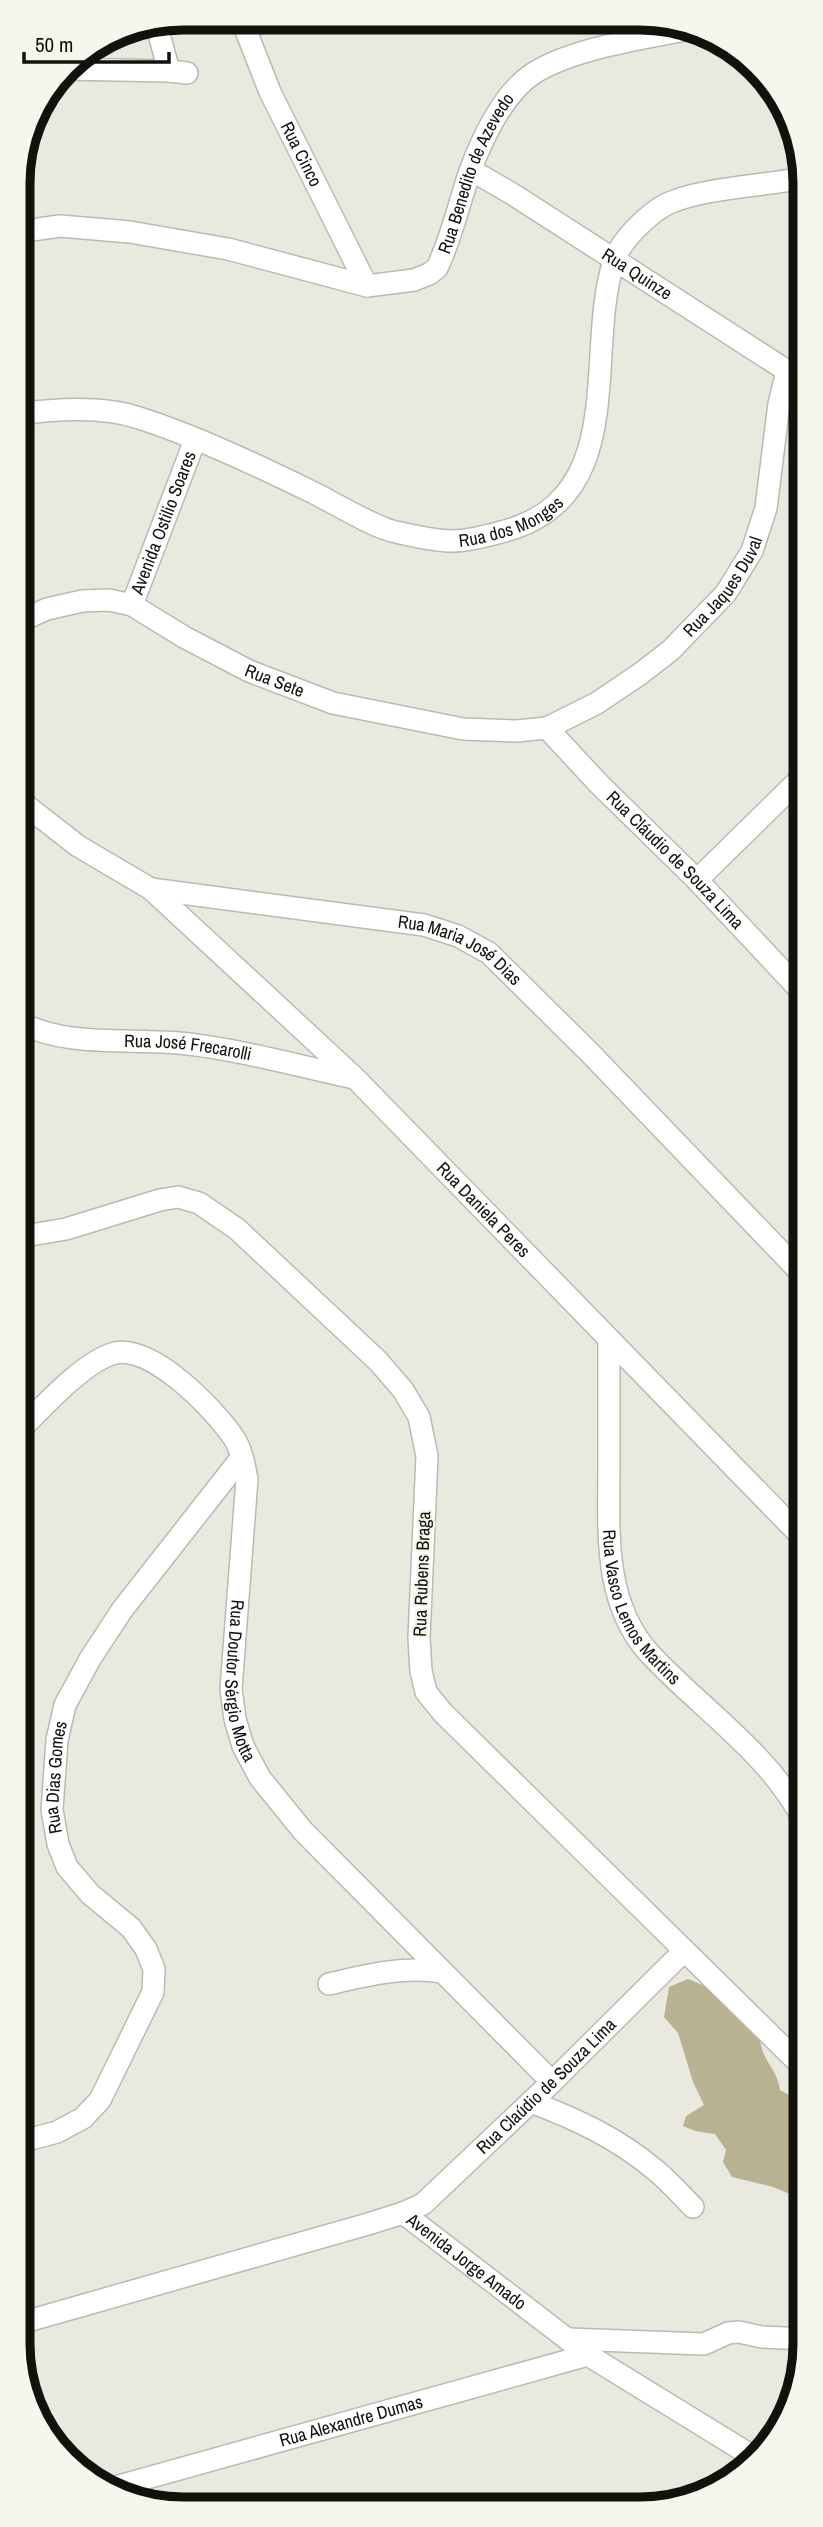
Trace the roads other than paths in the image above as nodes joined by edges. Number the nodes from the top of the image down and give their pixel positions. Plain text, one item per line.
1 (246, 30) edge
2 (160, 32) edge
3 (670, 33) edge
4 (80, 69) edge
5 (471, 170) junction
6 (793, 180) edge
7 (30, 230) edge
8 (614, 259) junction
9 (367, 286) junction
10 (793, 371) edge
11 (793, 382) edge
12 (30, 413) edge
13 (195, 440) junction
14 (132, 605) junction
15 (30, 617) edge
16 (547, 728) junction
17 (793, 786) edge
18 (30, 809) edge
19 (697, 880) junction
20 (151, 889) junction
21 (793, 982) edge
22 (30, 1027) edge
23 (355, 1078) junction
24 (30, 1235) edge
25 (793, 1265) edge
26 (609, 1340) junction
27 (30, 1420) edge
28 (242, 1457) junction
29 (793, 1528) edge
30 (793, 1803) edge
31 (684, 1951) junction
32 (442, 1972) junction
33 (329, 1983) dead end
34 (793, 2057) edge
35 (552, 2082) junction
36 (531, 2102) junction
37 (30, 2139) edge
38 (693, 2207) dead end
39 (403, 2213) junction
40 (30, 2320) edge
41 (793, 2338) edge
42 (568, 2339) junction
43 (589, 2355) junction
44 (747, 2453) edge
45 (122, 2485) edge

1 - 9 street, Rua Cinco
2 - 4 street
3 - 5 street, Rua Benedito de Azevedo
5 - 8 street, Rua Quinze
5 - 9 street, Rua Benedito de Azevedo
6 - 8 street, Rua dos Monges
7 - 9 street, Rua Benedito de Azevedo
8 - 10 street, Rua Quinze
8 - 13 street, Rua dos Monges
11 - 16 street, Rua Jaques Duval
12 - 13 street, Rua dos Monges
13 - 14 street, Avenida Ostilio Soares
14 - 15 street, Rua Sete
14 - 16 street, Rua Sete
16 - 19 street, Rua Cláudio de Souza Lima
17 - 19 street
18 - 20 street, Rua Maria José Dias
19 - 21 street, Rua Cláudio de Souza Lima
20 - 23 street, Rua Daniela Peres
20 - 25 street, Rua Maria José Dias
22 - 23 street, Rua José Frecarolli
23 - 26 street, Rua Daniela Peres
24 - 31 street, Rua Rubens Braga
26 - 29 street, Rua Daniela Peres
26 - 30 street, Rua Vasco Lemos Martins
27 - 28 street, Rua Doutor Sérgio Motta
28 - 32 street, Rua Doutor Sérgio Motta
28 - 37 street, Rua Dias Gomes
31 - 34 street, Rua Rubens Braga
31 - 35 street, Rua Claúdio de Souza Lima
32 - 33 street
32 - 35 street, Rua Doutor Sérgio Motta
35 - 36 street, Rua Claúdio de Souza Lima
36 - 38 street
36 - 39 street, Rua Claúdio de Souza Lima
39 - 40 street, Avenida Jorge Amado
39 - 42 street, Avenida Jorge Amado
41 - 42 street
42 - 43 street, Avenida Jorge Amado
43 - 44 street, Avenida Jorge Amado
43 - 45 street, Rua Alexandre Dumas

